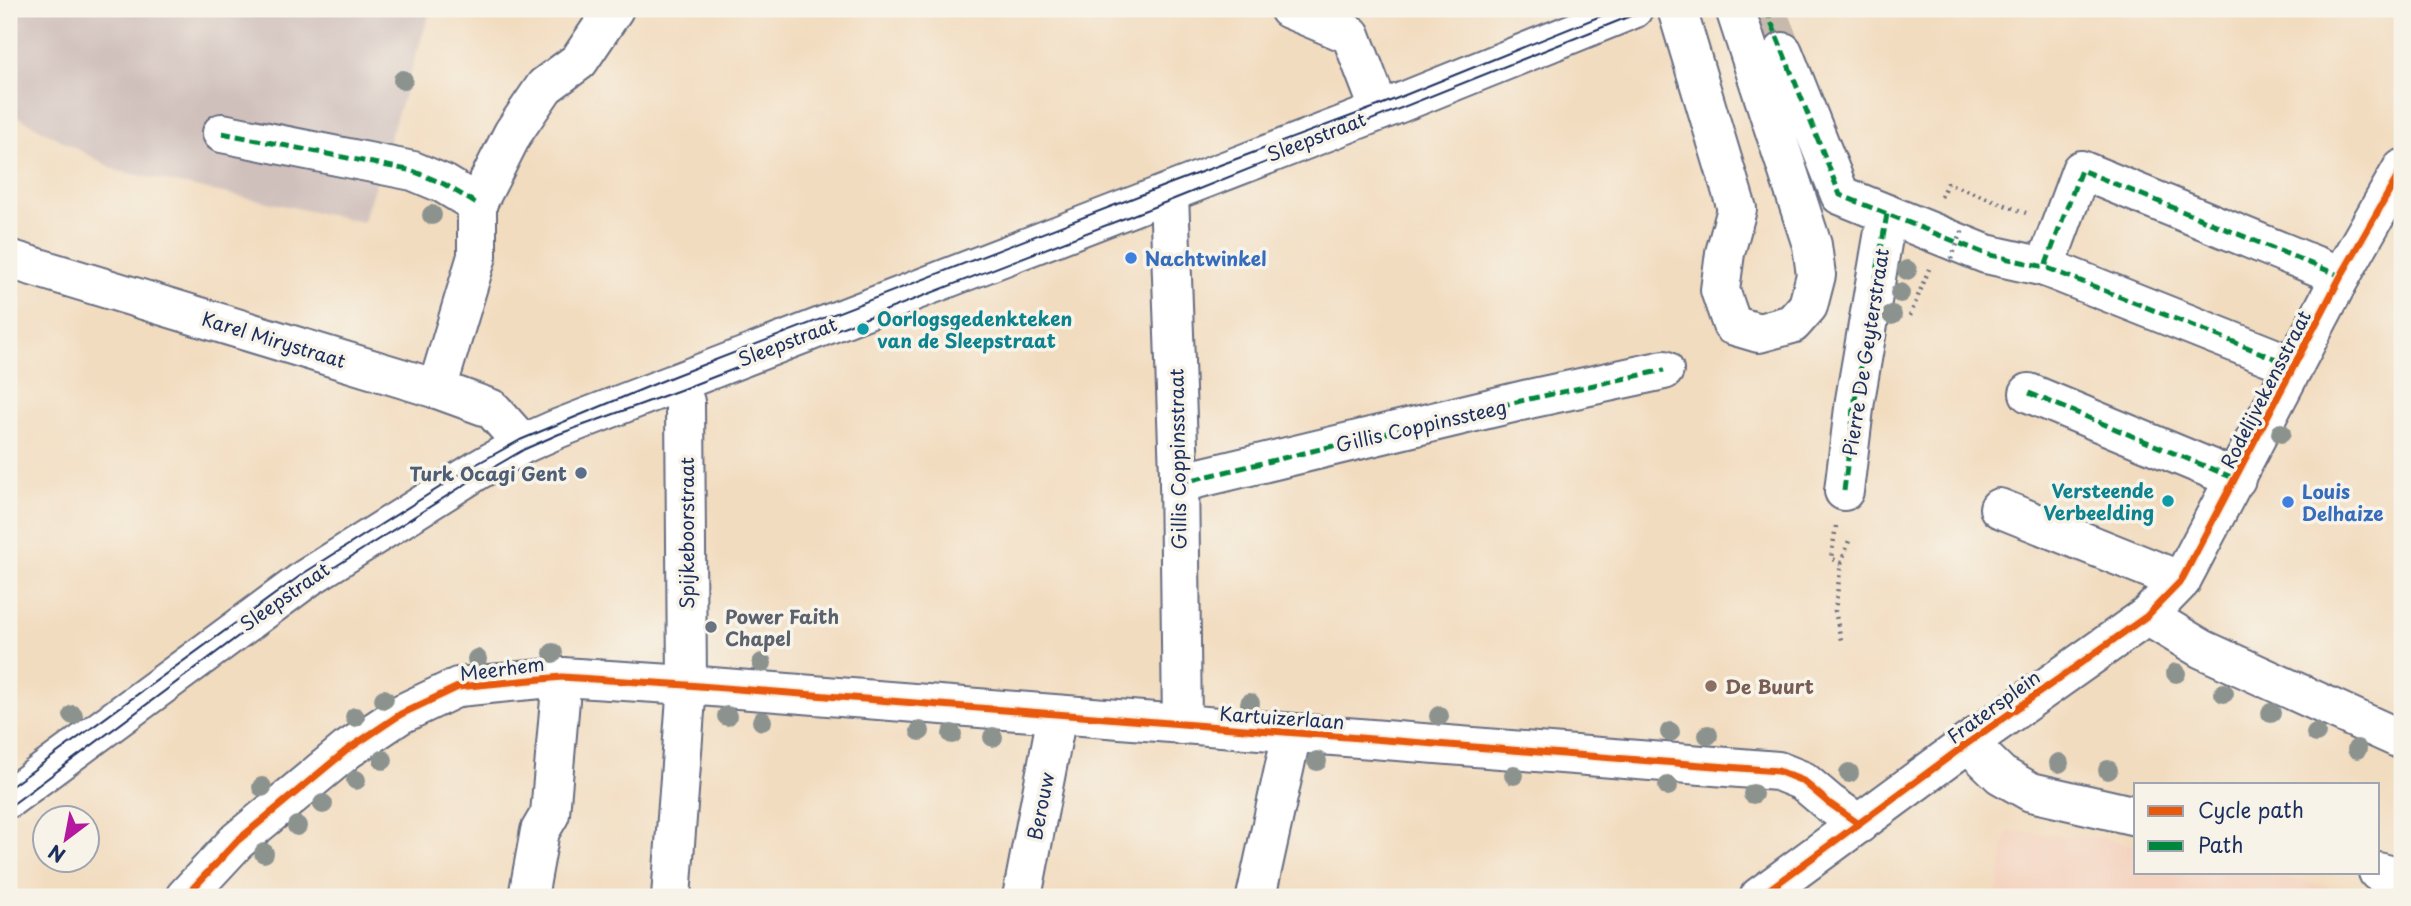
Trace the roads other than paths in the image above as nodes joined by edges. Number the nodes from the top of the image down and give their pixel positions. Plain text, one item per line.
1 (614, 9) edge
2 (1289, 9) edge
3 (1633, 9) edge
4 (1677, 9) edge
5 (1735, 9) edge
6 (1783, 52) tunnel mouth
7 (1380, 111) junction
8 (222, 133) dead end
9 (2402, 169) edge
10 (1169, 193) junction
11 (477, 204) junction
12 (1888, 214) junction
13 (9, 259) edge
14 (2045, 267) junction
15 (2341, 276) junction
16 (2294, 366) junction
17 (1664, 370) dead end
18 (677, 383) junction
19 (437, 389) junction
20 (2029, 393) dead end
21 (523, 444) junction
22 (2236, 479) junction
23 (1179, 484) junction
24 (1844, 491) road end
25 (1999, 508) dead end
26 (2181, 582) junction
27 (2147, 616) junction
28 (562, 677) junction
29 (687, 684) junction
30 (1057, 715) junction
31 (1182, 725) junction
32 (1292, 733) junction
33 (2402, 740) edge
34 (1968, 743) junction
35 (9, 798) edge
36 (2134, 816) edge
37 (1859, 824) junction
38 (2380, 872) edge
39 (2402, 878) edge
40 (186, 897) edge
41 (528, 897) edge
42 (671, 897) edge
43 (1022, 897) edge
44 (1256, 897) edge
45 (1759, 897) edge

1 - 11 street
2 - 7 street
3 - 7 street, Sleepstraat
4 - 5 street
6 - 12 street
7 - 10 street, Sleepstraat
8 - 11 street
9 - 15 street, Rodelijvekensstraat
10 - 18 street, Sleepstraat
10 - 23 street, Gillis Coppinsstraat
11 - 19 street
12 - 14 street
12 - 24 street, Pierre De Geyterstraat
13 - 19 street, Karel Mirystraat
14 - 15 street
14 - 16 street, Rodelijvekensstraat
15 - 16 street, Rodelijvekensstraat
16 - 22 street, Rodelijvekensstraat
17 - 23 street, Gillis Coppinssteeg
18 - 21 street, Sleepstraat
18 - 29 street, Spijkeboorstraat
19 - 21 street, Karel Mirystraat
20 - 22 street, Rodelijvekensstraat
21 - 35 street, Sleepstraat
22 - 26 street, Rodelijvekensstraat
23 - 31 street, Gillis Coppinsstraat
25 - 26 street
26 - 27 street, Rodelijvekensstraat
27 - 33 street
27 - 34 street, Fratersplein
28 - 29 street, Meerhem
28 - 40 street, Meerhem
28 - 41 street, Meerhem
29 - 30 street, Kartuizerlaan
29 - 42 street, Spijkeboorstraat
30 - 31 street, Kartuizerlaan
30 - 43 street, Berouw
31 - 32 street, Kartuizerlaan
32 - 37 street, Kartuizerlaan
32 - 44 street, Kartuizerlaan
34 - 36 street, Fratersplein
34 - 37 street, Fratersplein
37 - 45 street, Fratersplein
38 - 39 street

